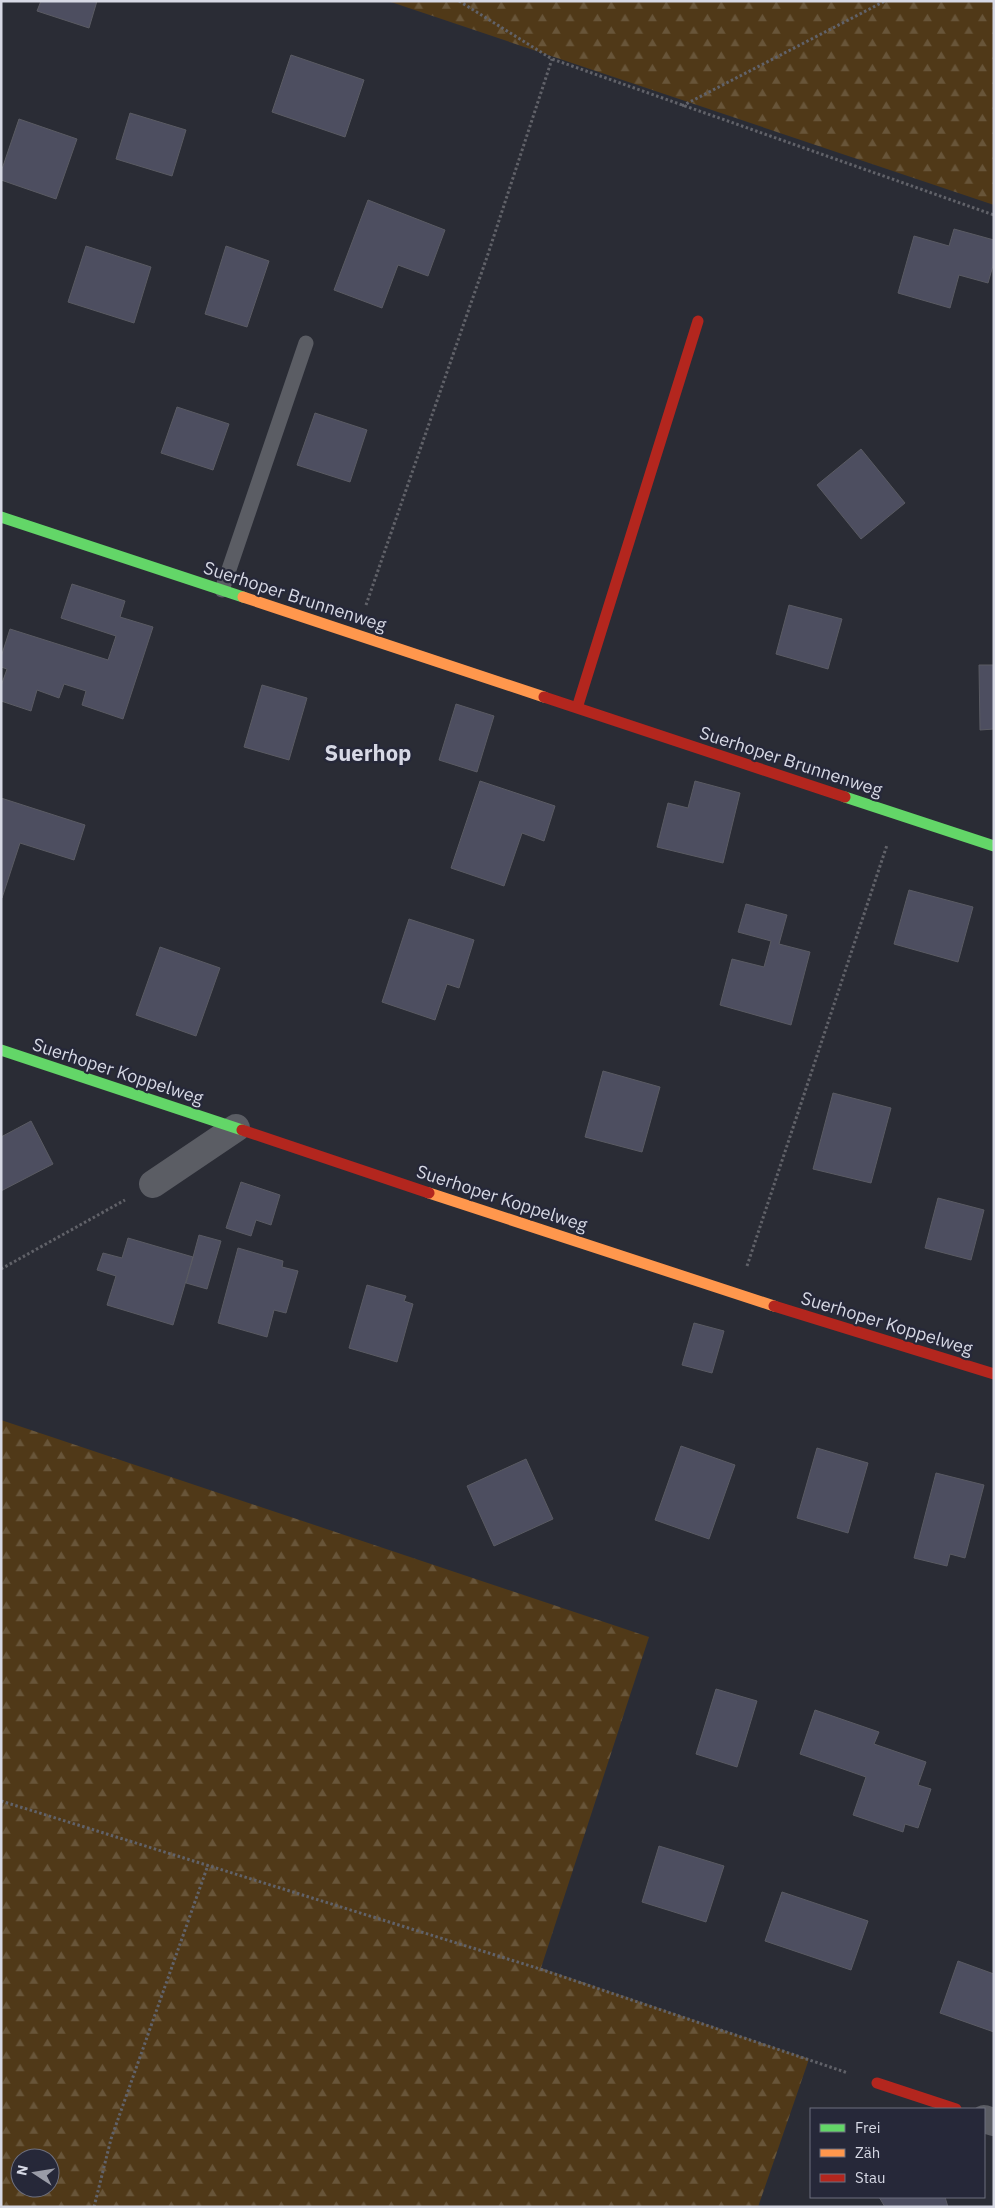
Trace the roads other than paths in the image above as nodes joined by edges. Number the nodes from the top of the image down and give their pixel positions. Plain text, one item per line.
1 (698, 321) dead end
2 (306, 343) dead end
3 (1, 517) edge
4 (222, 590) junction
5 (577, 708) junction
6 (994, 846) edge
7 (1, 1050) edge
8 (236, 1128) junction
9 (153, 1184) road end
10 (994, 1374) edge
11 (877, 2083) road end
12 (953, 2108) edge

1 - 5 street
2 - 4 lane
3 - 4 street, Suerhoper Brunnenweg
4 - 5 street, Suerhoper Brunnenweg
5 - 6 street, Suerhoper Brunnenweg
7 - 8 street, Suerhoper Koppelweg
8 - 9 street
8 - 10 street, Suerhoper Koppelweg
11 - 12 street

